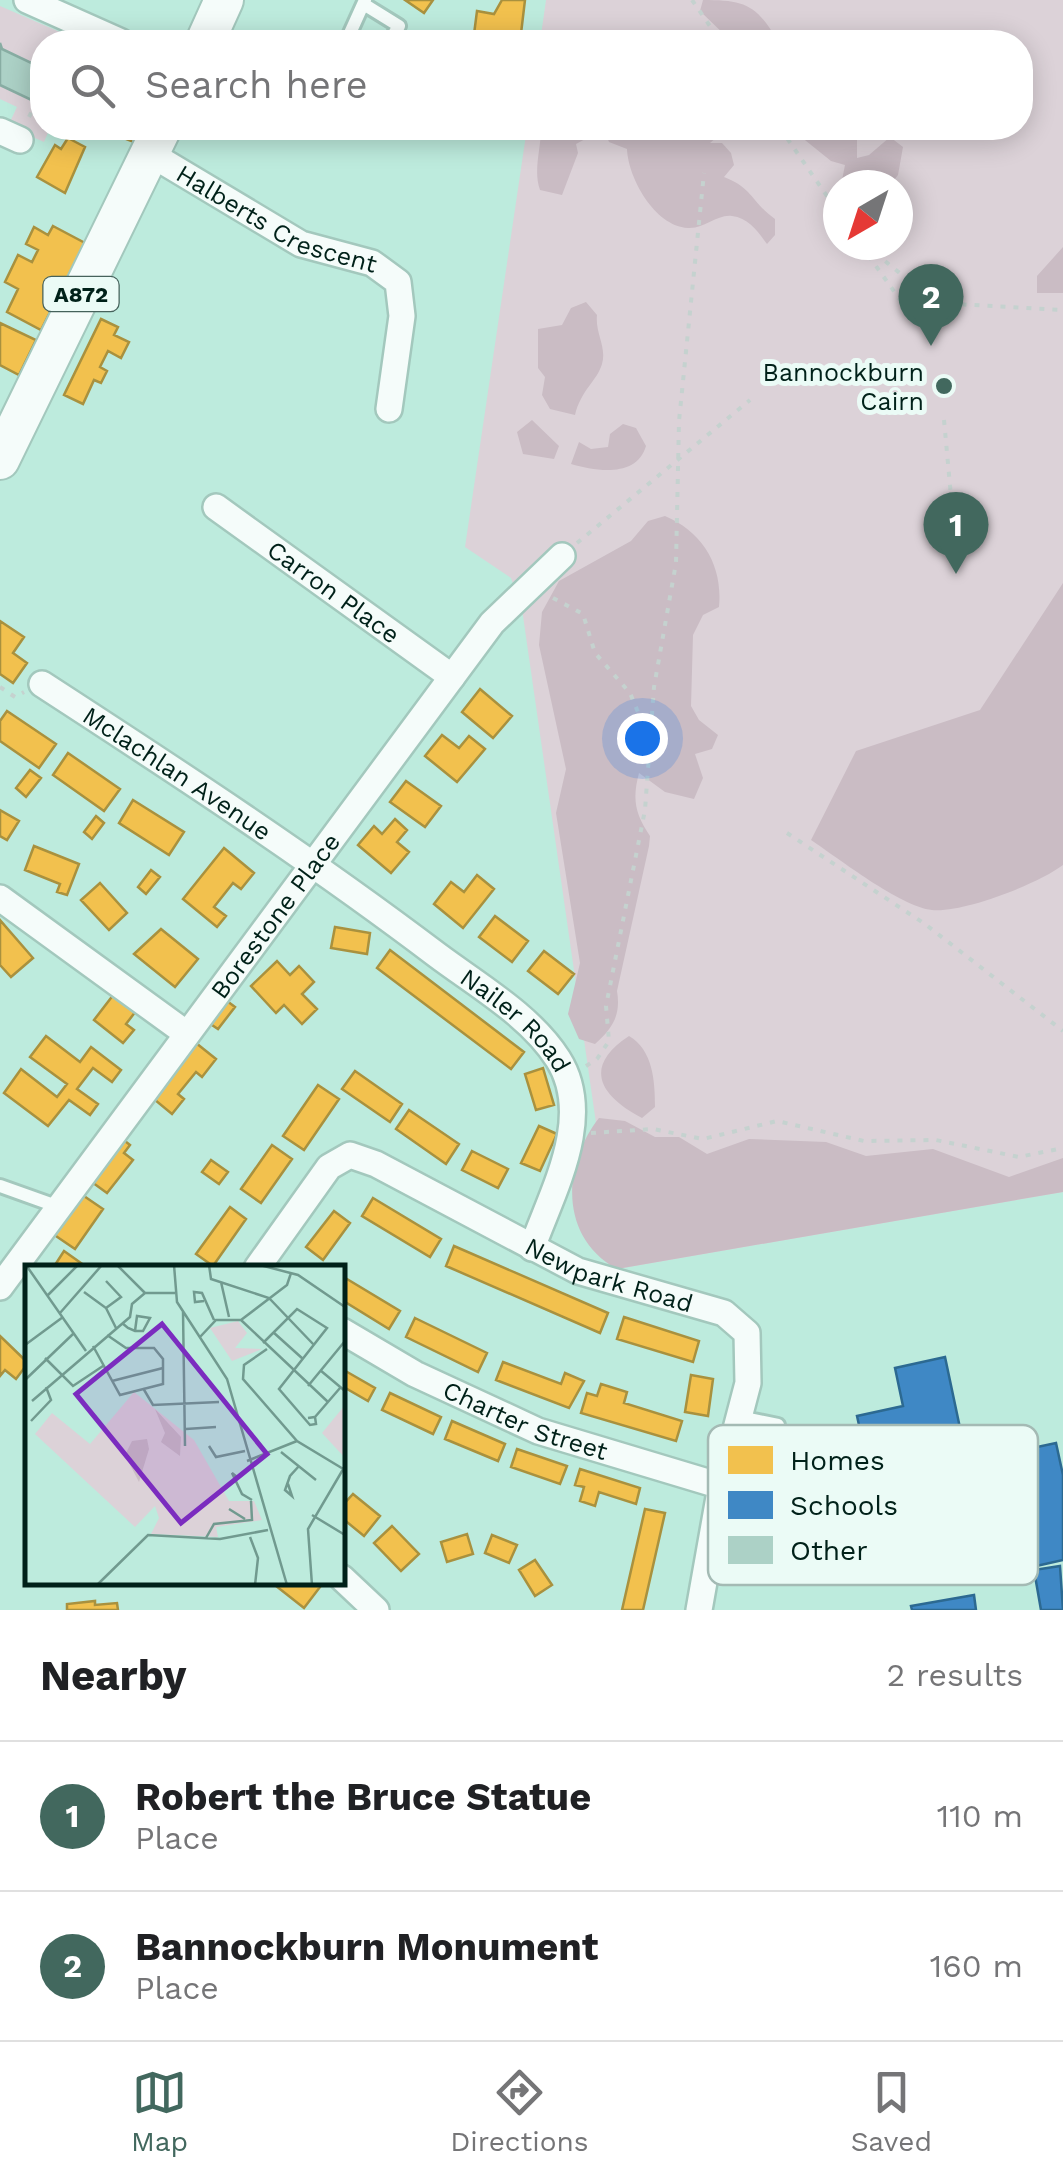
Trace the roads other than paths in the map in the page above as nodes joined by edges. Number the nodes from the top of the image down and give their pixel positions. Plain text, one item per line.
1 (27, 0) edge
2 (224, 0) edge
3 (365, 2) edge
4 (94, 30) edge
5 (210, 30) edge
6 (352, 30) edge
7 (398, 30) edge
8 (156, 140) edge
9 (389, 409) dead end
10 (0, 460) edge
11 (216, 508) dead end
12 (562, 556) road end
13 (452, 677) junction
14 (42, 684) dead end
15 (314, 862) junction
16 (0, 898) edge
17 (187, 1034) junction
18 (0, 1186) edge
19 (59, 1208) junction
20 (532, 1248) junction
21 (259, 1265) edge
22 (0, 1287) edge
23 (345, 1333) edge
24 (739, 1416) junction
25 (737, 1425) edge
26 (778, 1425) dead end
27 (708, 1482) edge
28 (708, 1557) edge
29 (707, 1562) joint
30 (345, 1581) edge
31 (376, 1610) edge
32 (698, 1610) edge

1 - 4 street
2 - 5 main road
3 - 6 lane
3 - 7 lane
8 - 9 street, Halberts Crescent
8 - 10 main road, A872
11 - 13 street, Carron Place
12 - 13 street, Borestone Place
13 - 15 street, Borestone Place
14 - 15 street, Mclachlan Avenue
15 - 17 street, Borestone Place
15 - 20 street, Nailer Road
16 - 17 street
17 - 19 street, Borestone Place
18 - 19 lane
19 - 22 street, Borestone Place
20 - 21 street, Newpark Road
20 - 24 street, Newpark Road
23 - 27 street, Charter Street
24 - 25 street, Newpark Road
24 - 26 lane
28 - 29 street, Newpark Road
29 - 32 street, Newpark Road
30 - 31 street

